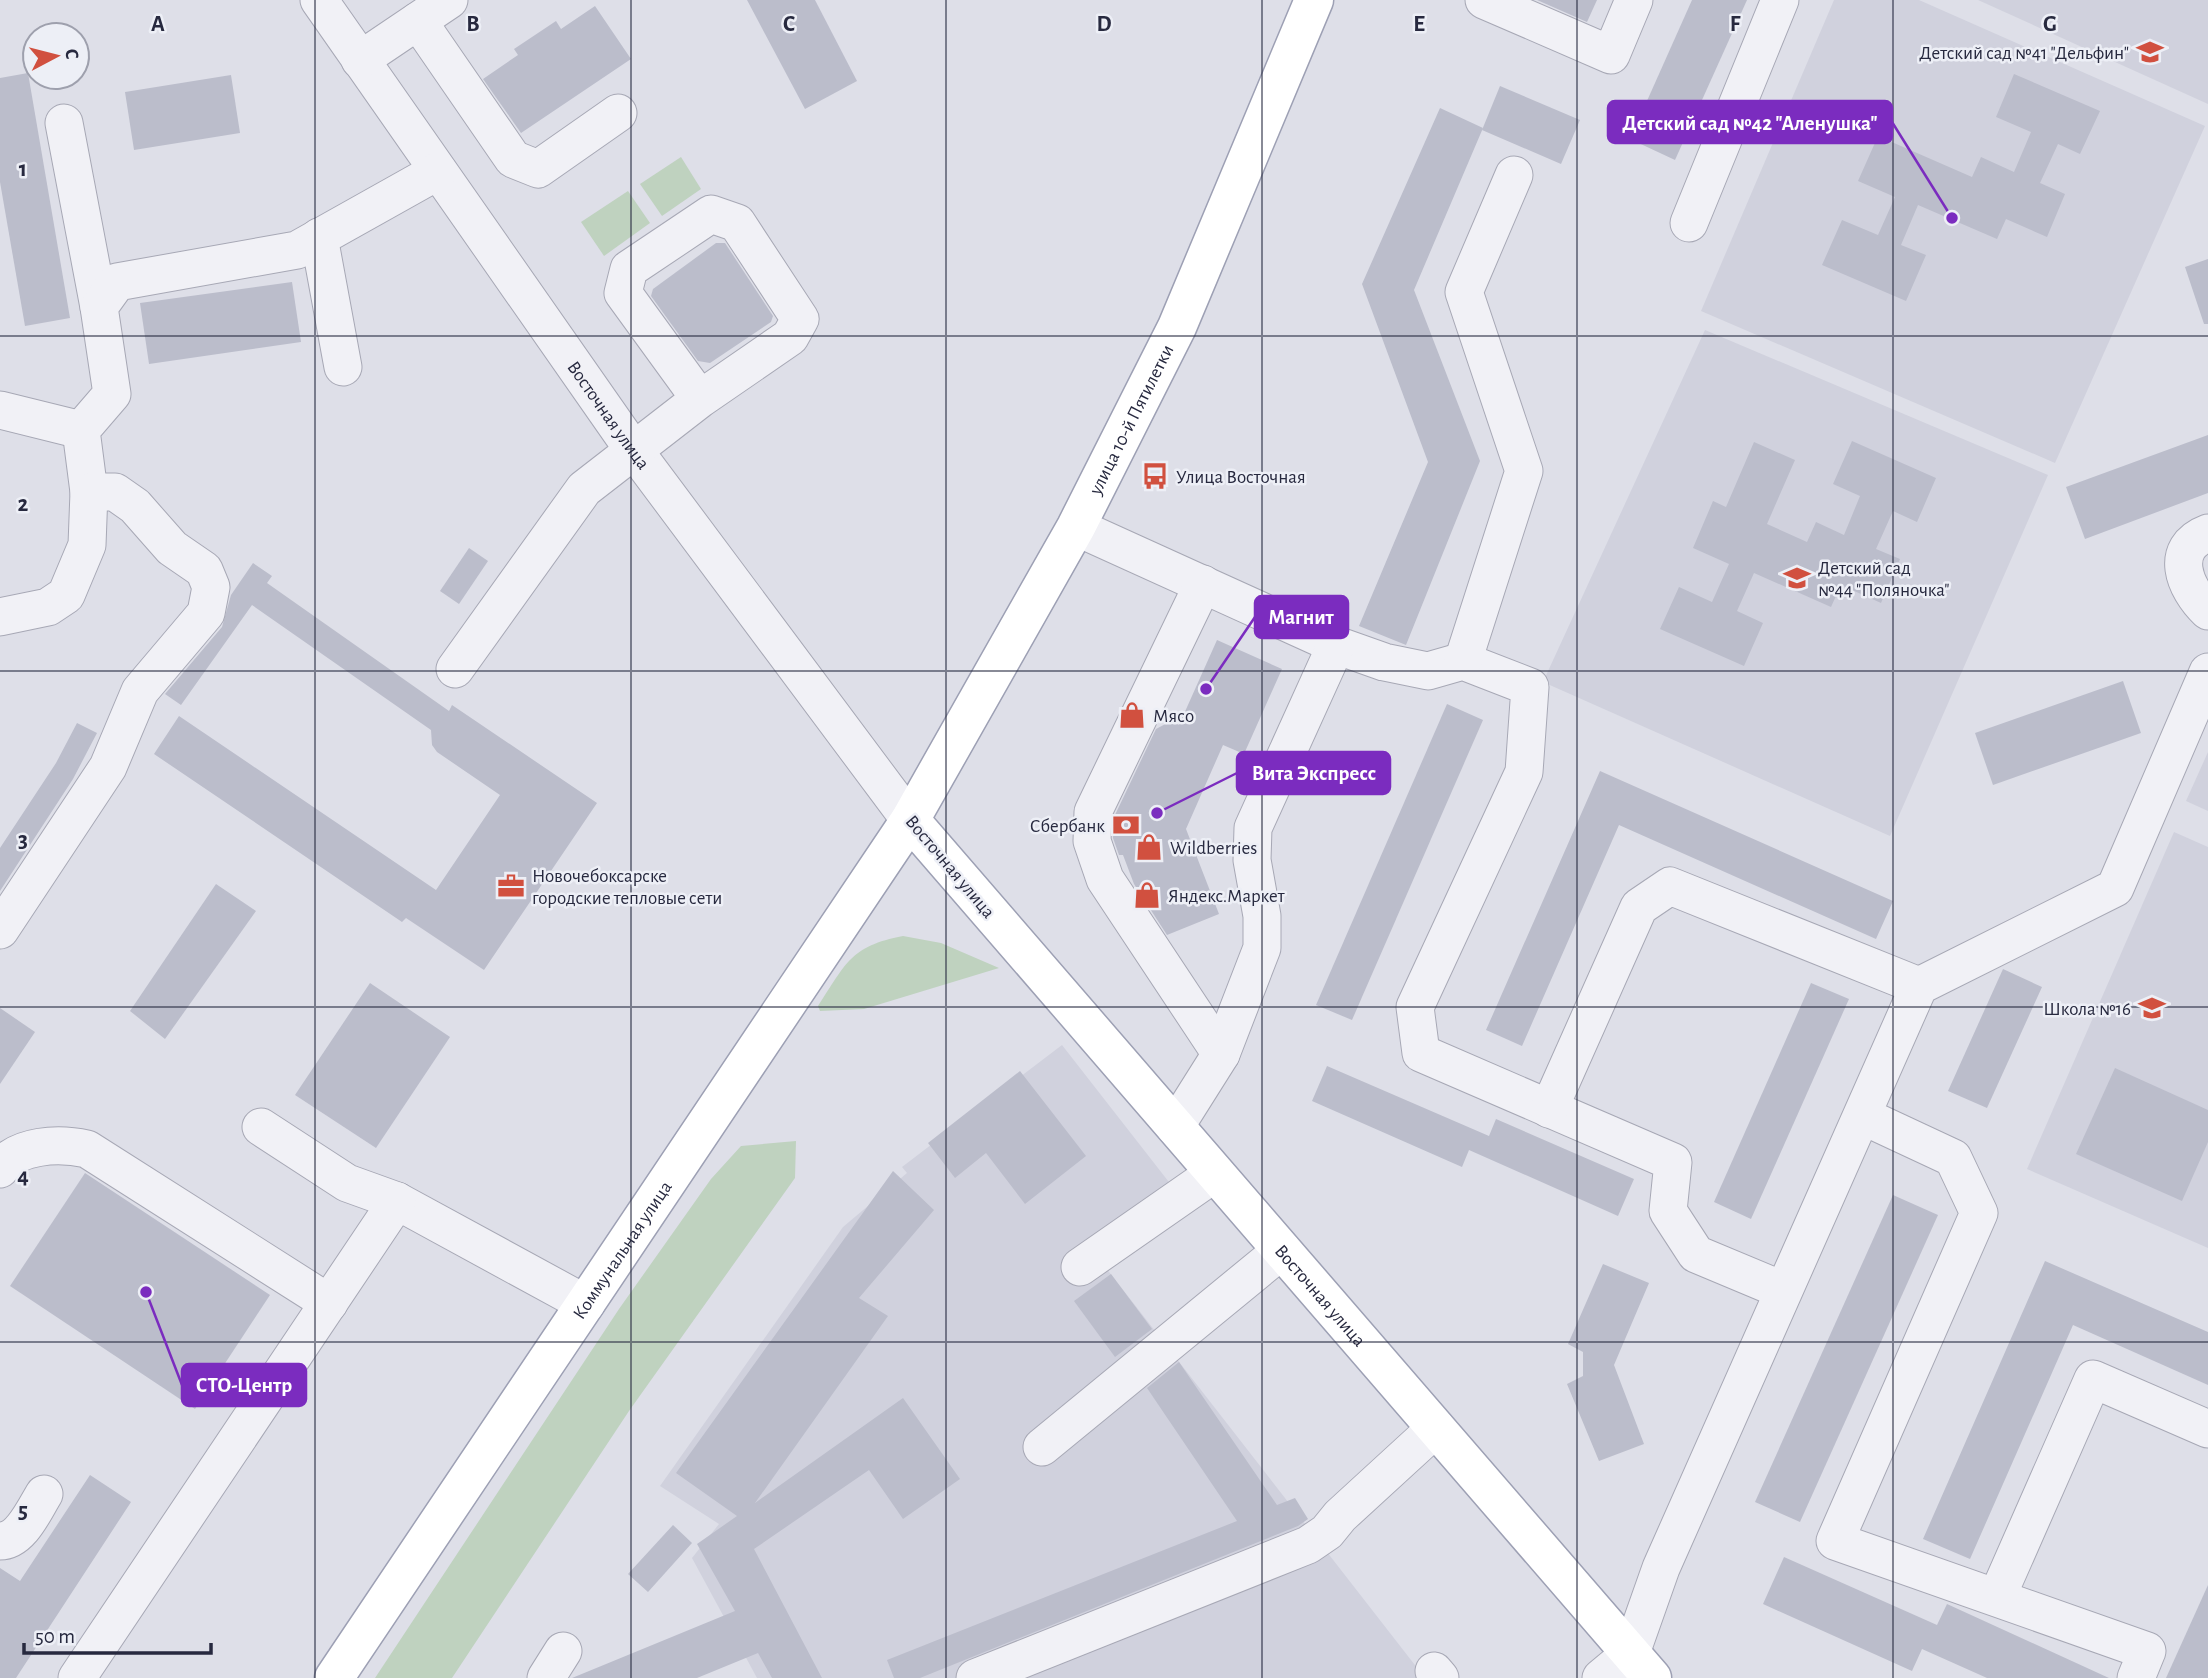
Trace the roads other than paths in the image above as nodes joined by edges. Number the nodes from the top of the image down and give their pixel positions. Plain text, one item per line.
1 (318, 0) edge
2 (449, 0) edge
3 (1314, 0) edge
4 (1484, 0) edge
5 (1634, 0) edge
6 (1780, 0) edge
7 (418, 21) junction
8 (360, 60) junction
9 (618, 113) dead end
10 (64, 123) dead end
11 (438, 171) junction
12 (1514, 175) dead end
13 (1689, 223) dead end
14 (319, 237) junction
15 (99, 307) junction
16 (343, 367) dead end
17 (700, 399) junction
18 (0, 410) edge
19 (81, 430) junction
20 (633, 450) junction
21 (89, 492) junction
22 (1076, 527) junction
23 (2208, 533) edge
24 (1203, 584) junction
25 (2208, 611) edge
26 (0, 617) edge
27 (1336, 645) junction
28 (1463, 661) junction
29 (455, 669) dead end
30 (2208, 673) edge
31 (910, 820) junction
32 (0, 930) edge
33 (1919, 986) junction
34 (1221, 1054) junction
35 (1549, 1109) junction
36 (1863, 1116) junction
37 (261, 1127) dead end
38 (1175, 1127) junction
39 (0, 1169) edge
40 (1215, 1173) junction
41 (397, 1201) junction
42 (1282, 1250) junction
43 (1080, 1267) dead end
44 (1782, 1290) junction
45 (329, 1303) junction
46 (586, 1304) junction
47 (1436, 1428) junction
48 (2208, 1429) edge
49 (1042, 1447) dead end
50 (44, 1494) dead end
51 (0, 1541) edge
52 (1997, 1597) junction
53 (1641, 1665) edge
54 (77, 1678) edge
55 (334, 1678) edge
56 (975, 1678) edge
57 (1601, 1678) edge
58 (2136, 1678) edge

1 - 8 street, Восточная улица
2 - 7 street
3 - 22 main road, улица 10-й Пятилетки
4 - 5 street
6 - 13 street
7 - 8 street
7 - 9 street
8 - 11 street, Восточная улица
10 - 15 street
11 - 14 street
11 - 20 street, Восточная улица
12 - 28 street
14 - 15 street
14 - 16 street
15 - 19 street
17 - 17 street
17 - 20 street
18 - 19 street
19 - 21 street
20 - 29 street
20 - 31 street, Восточная улица
21 - 26 street
21 - 32 street
22 - 24 street
22 - 31 main road, улица 10-й Пятилетки
23 - 25 street
24 - 27 street
24 - 34 street
27 - 28 street
27 - 34 street
28 - 35 street
30 - 33 street
31 - 38 main road, Восточная улица
31 - 46 main road, Коммунальная улица
33 - 35 street
33 - 36 street
34 - 38 street
35 - 44 street
36 - 44 street
36 - 52 street
37 - 41 street
38 - 40 main road, Восточная улица
39 - 45 street
40 - 42 main road, Восточная улица
40 - 43 street
41 - 45 street
41 - 46 street
42 - 47 main road, Восточная улица
42 - 49 street
44 - 53 street
45 - 54 street
46 - 55 main road, Коммунальная улица
47 - 53 main road, Восточная улица
47 - 56 street
48 - 52 street
50 - 51 street
52 - 58 street
53 - 57 street

